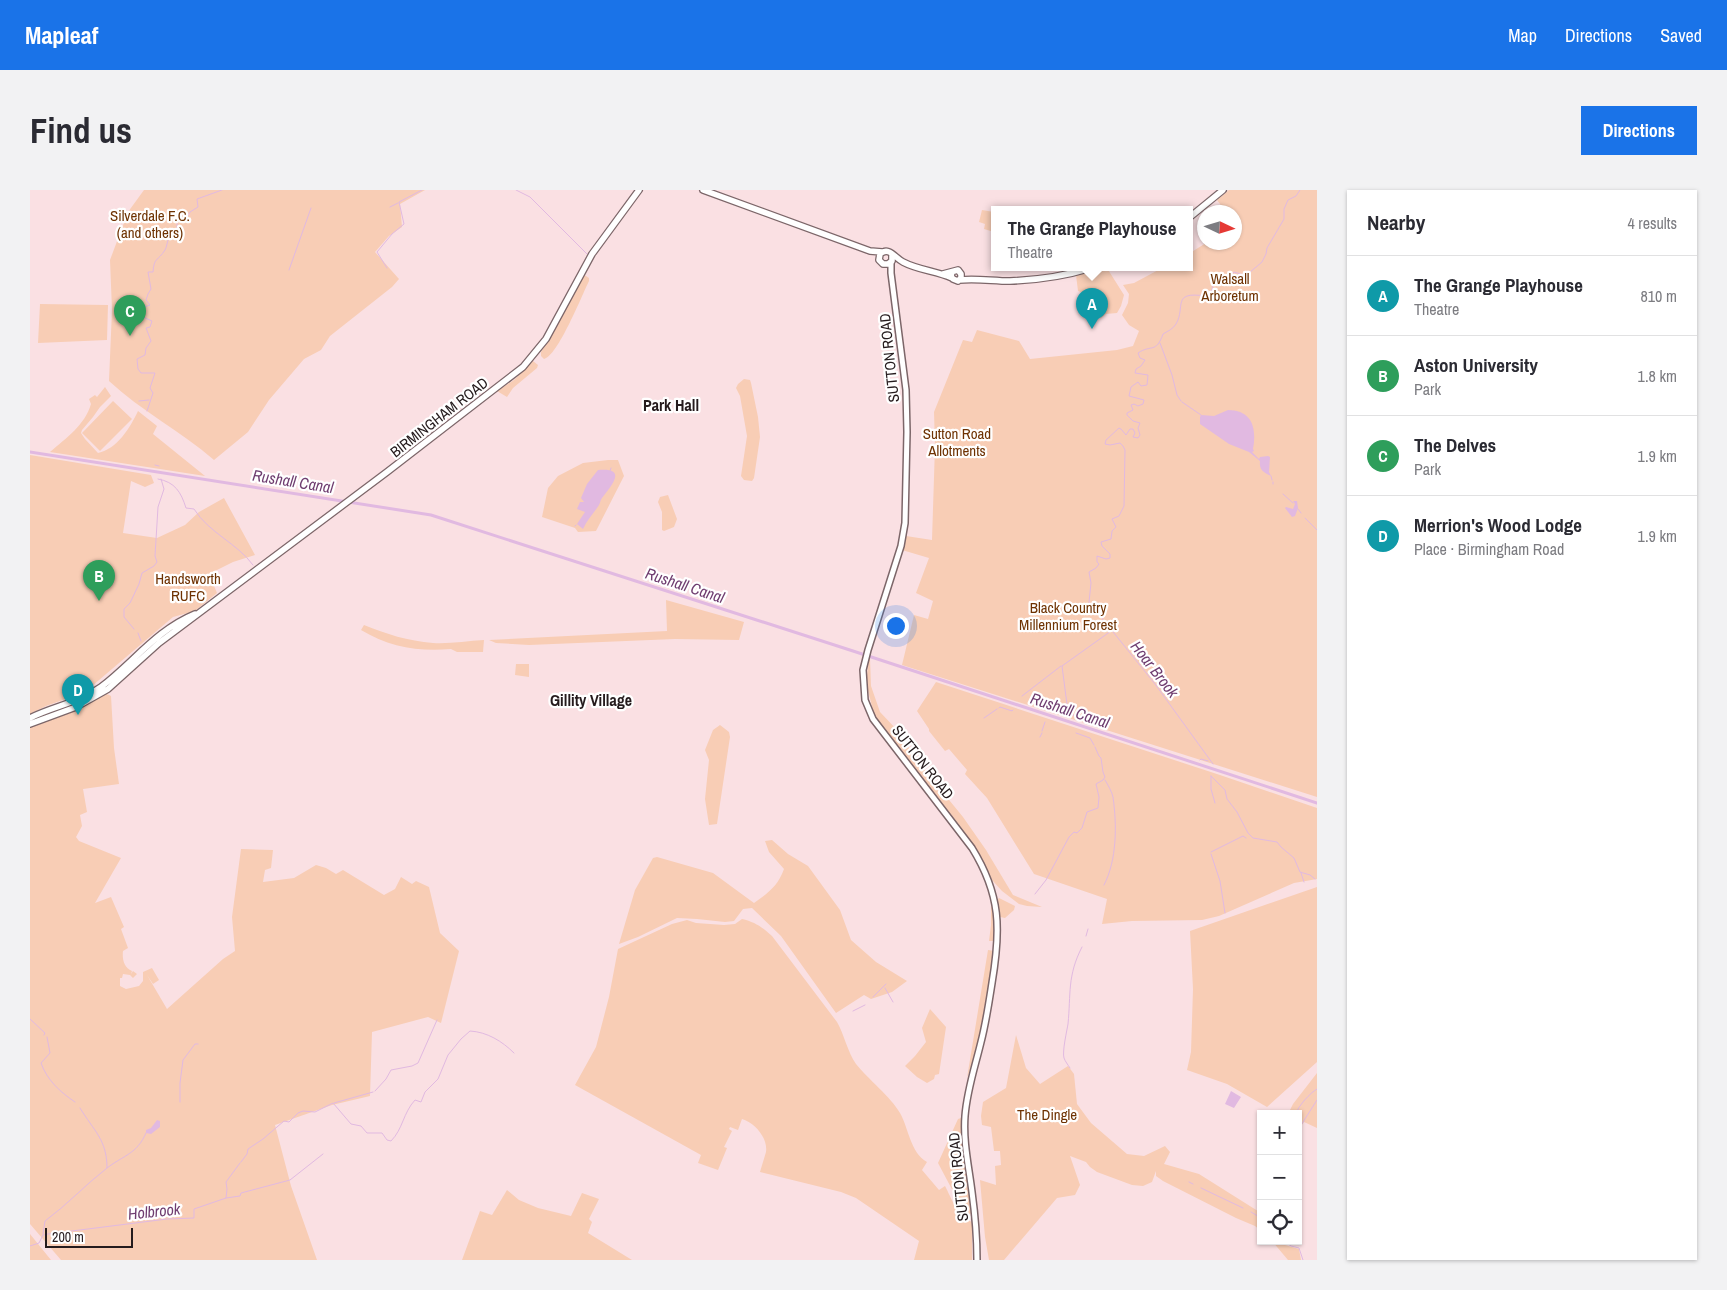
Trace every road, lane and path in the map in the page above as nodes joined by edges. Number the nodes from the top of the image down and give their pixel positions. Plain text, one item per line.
1 (639, 190) edge
2 (703, 190) edge
3 (1223, 190) edge
4 (1193, 215) edge
5 (870, 251) junction
6 (882, 252) junction
7 (892, 254) junction
8 (882, 262) junction
9 (891, 262) junction
10 (904, 262) junction
11 (1078, 271) edge
12 (960, 272) junction
13 (891, 273) junction
14 (952, 275) junction
15 (972, 278) junction
16 (959, 280) junction
17 (156, 641) junction
18 (30, 718) edge
19 (30, 724) edge
20 (977, 1260) edge

1 - 17 highway, BIRMINGHAM ROAD
2 - 5 highway
3 - 4 highway
5 - 6 highway
5 - 8 highway
6 - 7 highway
6 - 8 highway
7 - 9 highway
7 - 10 highway
8 - 9 highway
8 - 13 main road
9 - 10 highway
9 - 13 main road, SUTTON ROAD
10 - 14 highway
11 - 15 highway
12 - 14 highway
12 - 15 highway
12 - 16 highway
13 - 20 main road, SUTTON ROAD
14 - 16 highway
15 - 16 highway
17 - 18 highway, BIRMINGHAM ROAD
17 - 19 highway, BIRMINGHAM ROAD

